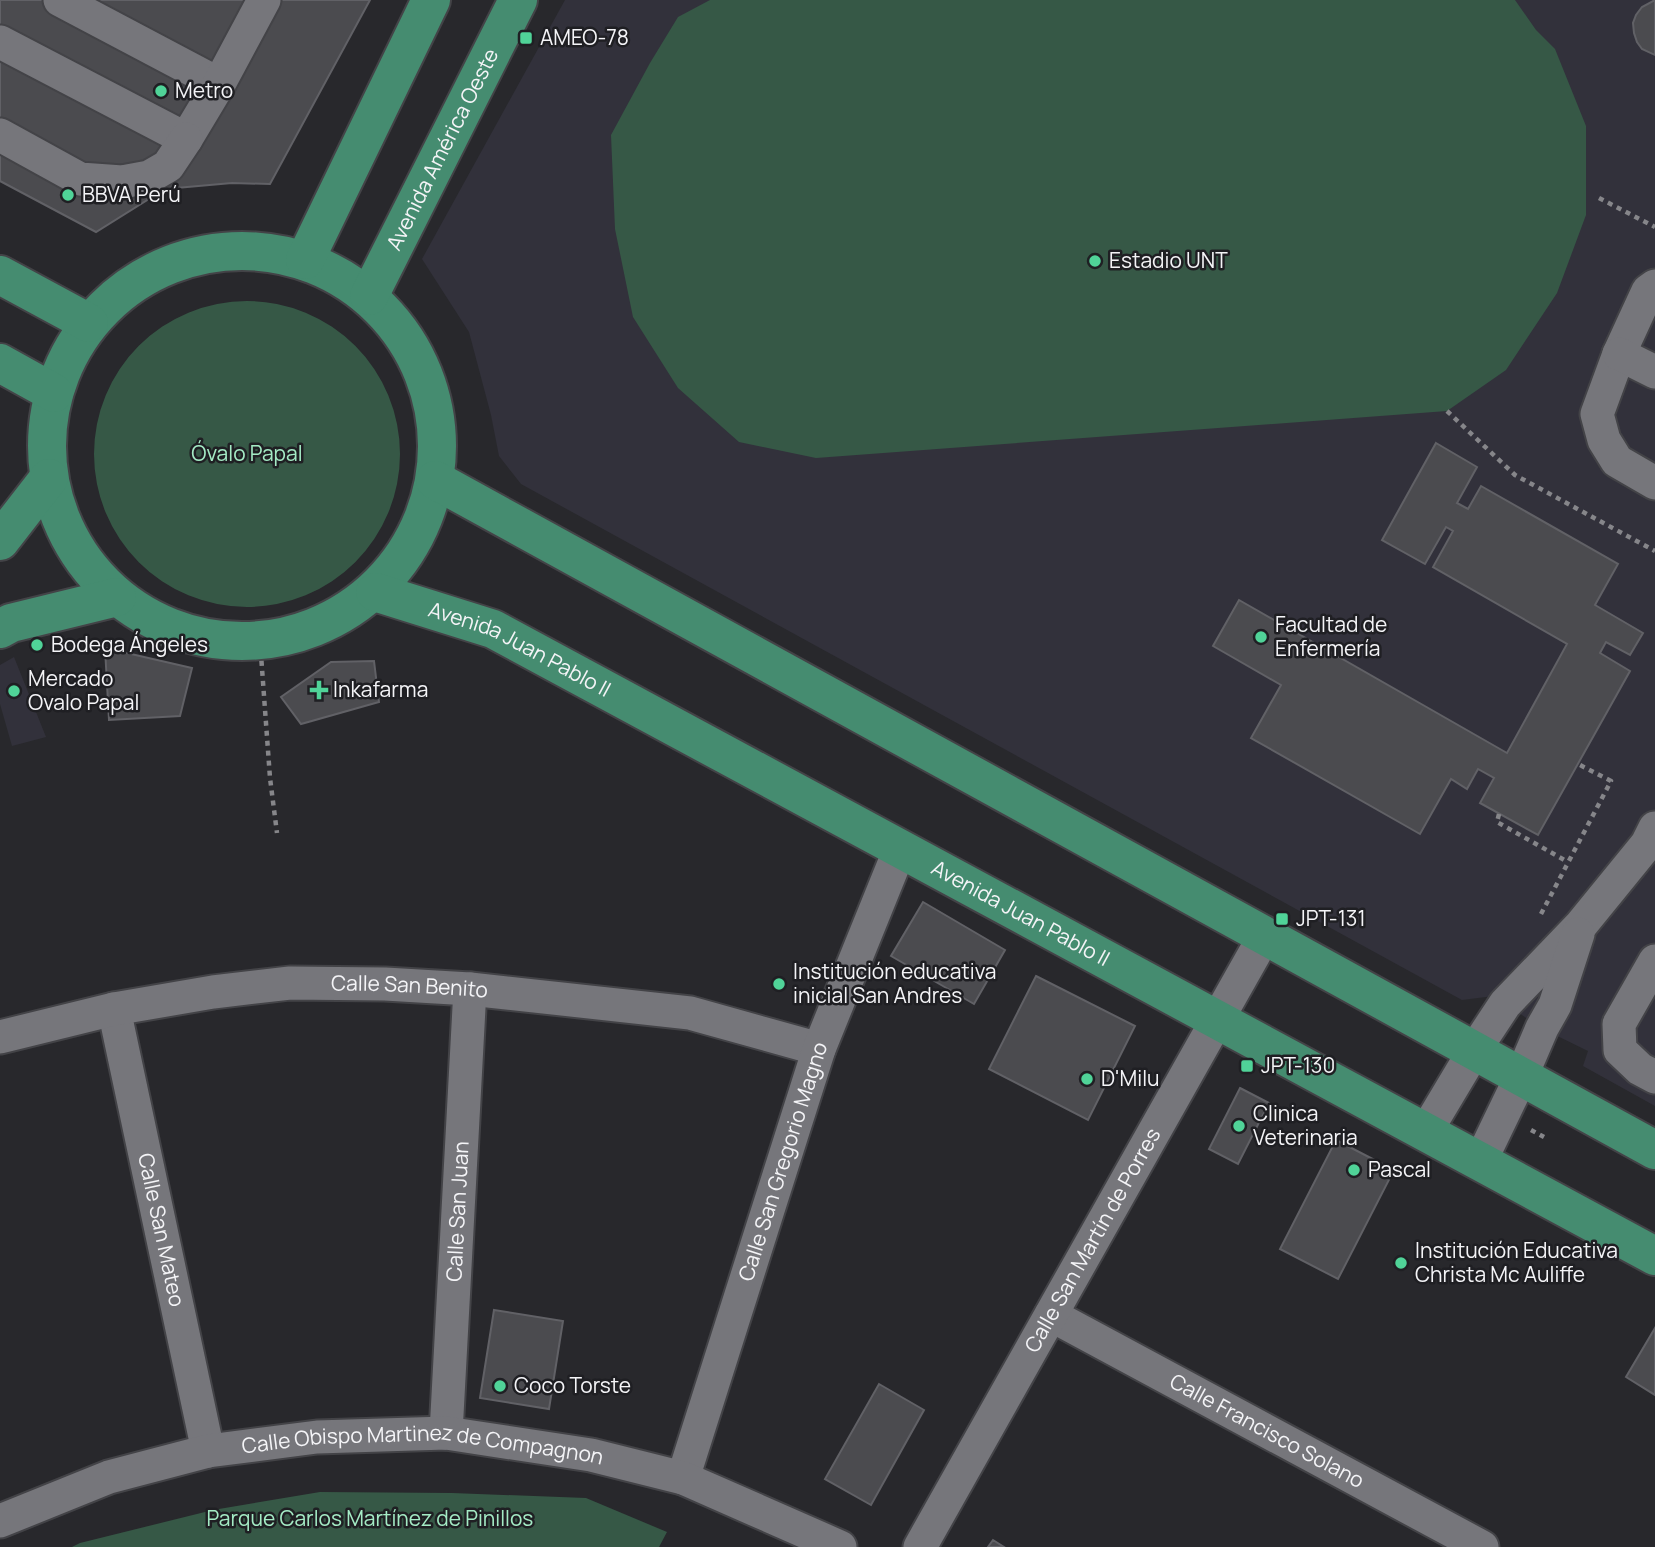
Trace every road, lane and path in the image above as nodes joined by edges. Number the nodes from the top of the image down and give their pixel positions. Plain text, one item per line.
1 (60, 0) edge
2 (431, 0) edge
3 (518, 0) edge
4 (262, 1) edge
5 (0, 42) edge
6 (219, 84) junction
7 (0, 135) edge
8 (186, 139) junction
9 (1599, 198) dead end
10 (1655, 228) edge
11 (305, 260) junction
12 (0, 275) edge
13 (1655, 286) edge
14 (369, 296) junction
15 (89, 323) junction
16 (1619, 354) junction
17 (0, 363) edge
18 (1655, 372) edge
19 (54, 393) junction
20 (1447, 411) dead end
21 (50, 478) junction
22 (435, 480) junction
23 (1655, 483) edge
24 (0, 541) edge
25 (1655, 551) edge
26 (375, 592) junction
27 (117, 597) junction
28 (0, 629) edge
29 (260, 641) junction
30 (1578, 764) dead end
31 (1499, 814) dead end
32 (277, 833) dead end
33 (1652, 840) edge
34 (900, 849) junction
35 (1568, 862) junction
36 (1538, 919) dead end
37 (1581, 925) junction
38 (1265, 935) junction
39 (1655, 961) edge
40 (470, 989) junction
41 (114, 1009) junction
42 (1217, 1020) junction
43 (0, 1037) edge
44 (819, 1049) junction
45 (1474, 1051) junction
46 (1521, 1077) junction
47 (1655, 1077) edge
48 (1426, 1133) junction
49 (1655, 1150) edge
50 (1480, 1162) junction
51 (1655, 1256) edge
52 (1051, 1315) junction
53 (446, 1433) junction
54 (208, 1451) junction
55 (683, 1478) junction
56 (0, 1521) edge
57 (840, 1547) edge
58 (920, 1547) edge
59 (1482, 1547) edge

1 - 6 street
2 - 11 main road
3 - 14 main road, Avenida América Oeste
4 - 6 street
5 - 8 street
6 - 8 street
7 - 8 street
9 - 10 path
11 - 14 main road
11 - 15 main road
12 - 15 main road
13 - 16 street
14 - 22 main road
15 - 19 main road
16 - 18 street
16 - 23 street
17 - 19 main road
19 - 21 main road
20 - 25 path
21 - 24 main road
21 - 27 main road
22 - 26 main road
22 - 38 main road
26 - 29 main road
26 - 34 main road, Avenida Juan Pablo II
27 - 28 main road
27 - 29 main road
29 - 32 path
30 - 35 path
31 - 35 path
33 - 37 street
34 - 42 main road, Avenida Juan Pablo II
34 - 44 street, Calle San Gregorio Magno
35 - 36 path
37 - 45 street
37 - 46 street
38 - 42 street, Calle San Martín de Porres
38 - 45 main road
39 - 47 street
40 - 41 street, Calle San Benito
40 - 44 street, Calle San Benito
40 - 53 street, Calle San Juan
41 - 43 street, Calle San Benito
41 - 54 street, Calle San Mateo
42 - 48 main road, Avenida Juan Pablo II
42 - 52 street, Calle San Martín de Porres
44 - 55 street, Calle San Gregorio Magno
45 - 46 main road
45 - 48 street
46 - 49 main road
46 - 50 street
48 - 50 main road, Avenida Juan Pablo II
50 - 51 main road, Avenida Juan Pablo II
52 - 58 street, Calle San Martín de Porres
52 - 59 street, Calle Francisco Solano
53 - 54 street, Calle Obispo Martinez de Compagnon
53 - 55 street, Calle Obispo Martinez de Compagnon
54 - 56 street, Calle Obispo Martinez de Compagnon
55 - 57 street, Calle Obispo Martinez de Compagnon

